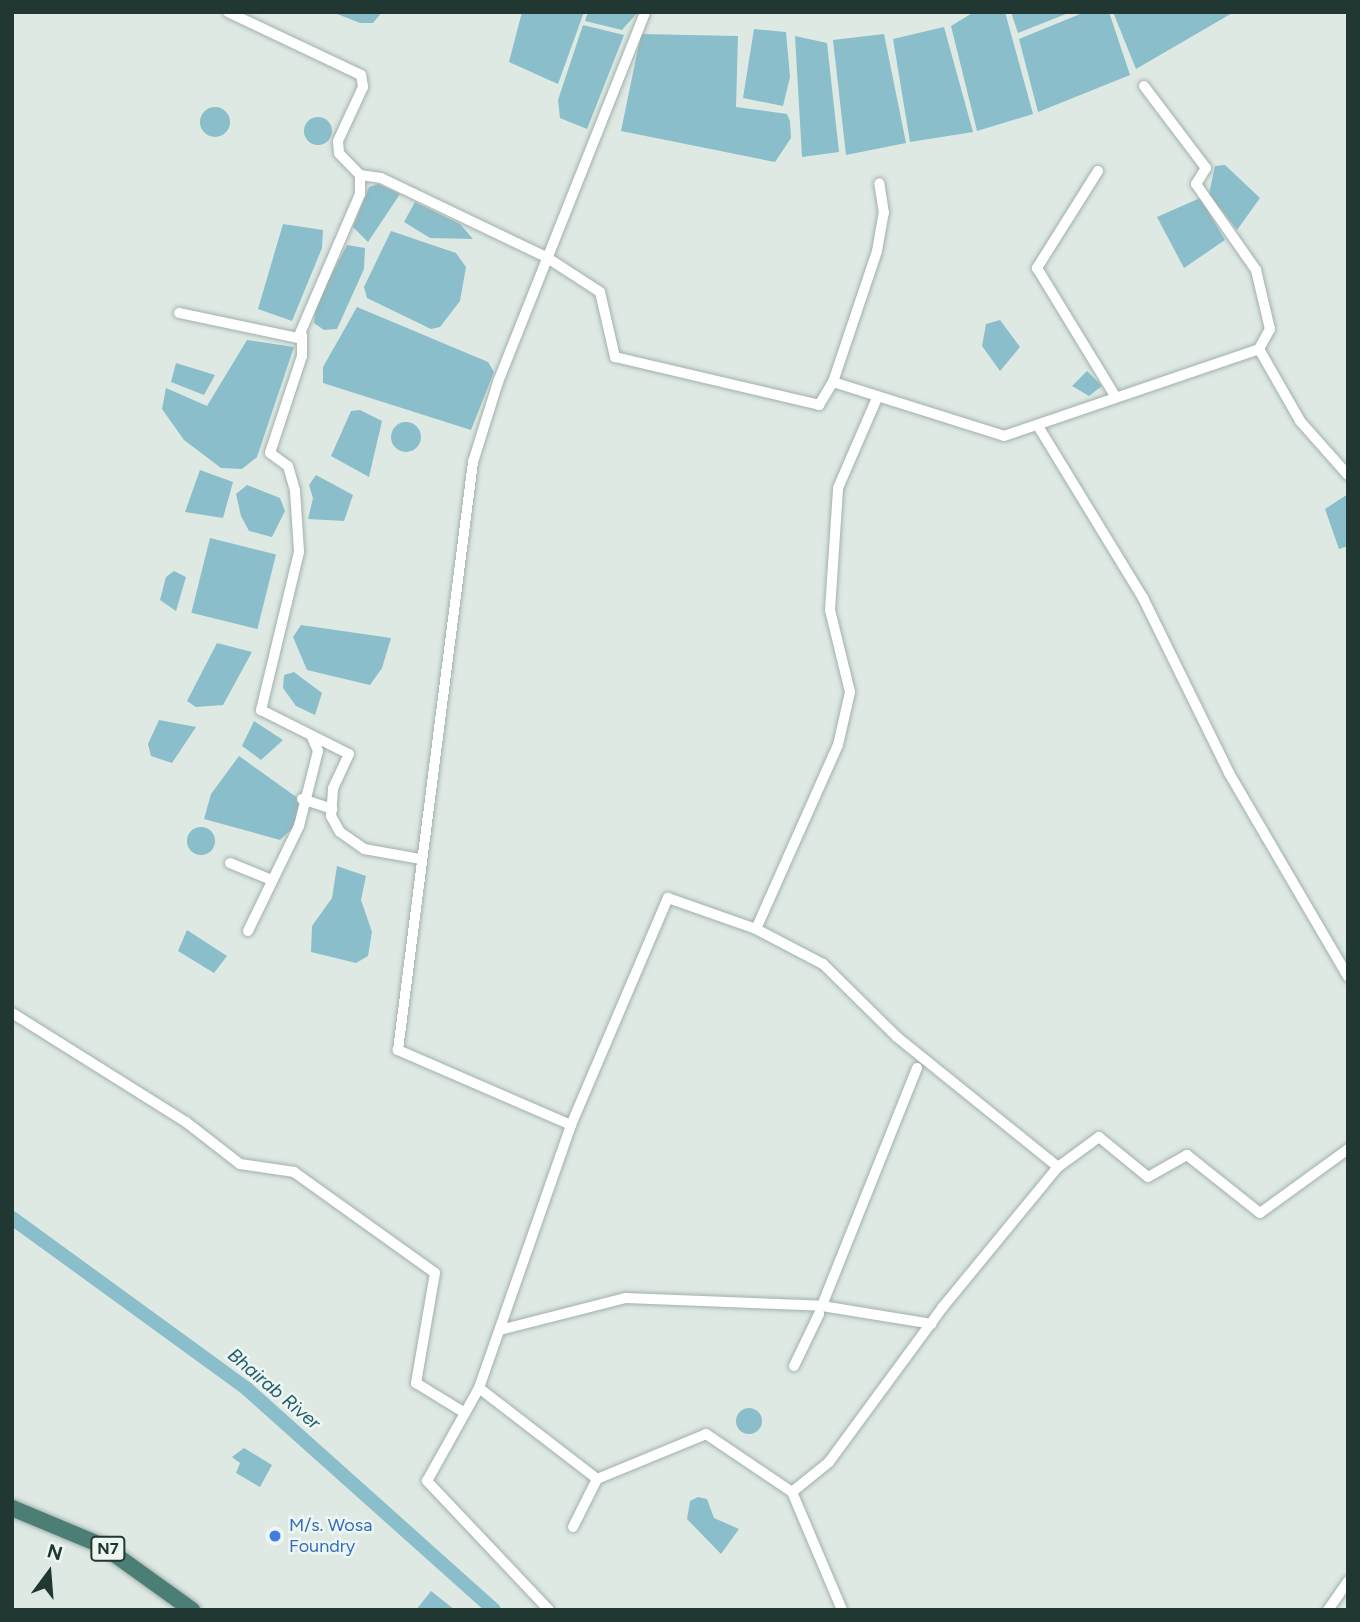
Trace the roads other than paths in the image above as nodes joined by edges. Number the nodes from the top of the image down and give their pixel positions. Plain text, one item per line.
1 (228, 12) edge
2 (645, 12) edge
3 (1143, 86) dead end
4 (1097, 171) dead end
5 (360, 175) junction
6 (879, 183) dead end
7 (546, 257) junction
8 (179, 313) dead end
9 (302, 335) junction
10 (1259, 349) junction
11 (833, 383) junction
12 (1114, 394) junction
13 (876, 400) junction
14 (1038, 426) junction
15 (1348, 475) edge
16 (312, 737) junction
17 (302, 799) junction
18 (332, 809) junction
19 (421, 859) junction
20 (230, 863) dead end
21 (269, 879) junction
22 (756, 929) junction
23 (248, 931) dead end
24 (1348, 977) edge
25 (12, 1013) edge
26 (917, 1068) dead end
27 (571, 1125) junction
28 (1348, 1149) edge
29 (1058, 1167) junction
30 (820, 1310) junction
31 (932, 1324) junction
32 (500, 1330) junction
33 (794, 1366) dead end
34 (480, 1388) junction
35 (465, 1413) junction
36 (597, 1479) junction
37 (792, 1492) junction
38 (12, 1508) edge
39 (573, 1527) dead end
40 (1348, 1581) edge
41 (192, 1610) edge
42 (549, 1610) edge
43 (842, 1610) edge
44 (1328, 1610) edge

1 - 5 street
2 - 7 street
3 - 10 street
4 - 12 street
5 - 7 street
5 - 9 street
6 - 11 street
7 - 11 street
7 - 19 street
8 - 9 street
9 - 16 street
10 - 12 street
10 - 15 street
11 - 13 street
12 - 14 street
13 - 14 street
13 - 22 street
14 - 24 street
16 - 17 street
16 - 18 street
17 - 18 street
17 - 21 street
18 - 19 street
19 - 27 street
20 - 21 street
21 - 23 street
22 - 27 street
22 - 29 street
25 - 35 street
26 - 30 street
27 - 32 street
28 - 29 street
29 - 31 street
30 - 31 street
30 - 32 street
30 - 33 street
31 - 37 street
32 - 34 street
34 - 35 street
34 - 36 street
35 - 42 street
36 - 37 street
36 - 39 street
37 - 43 street
38 - 41 highway, N7
40 - 44 street

